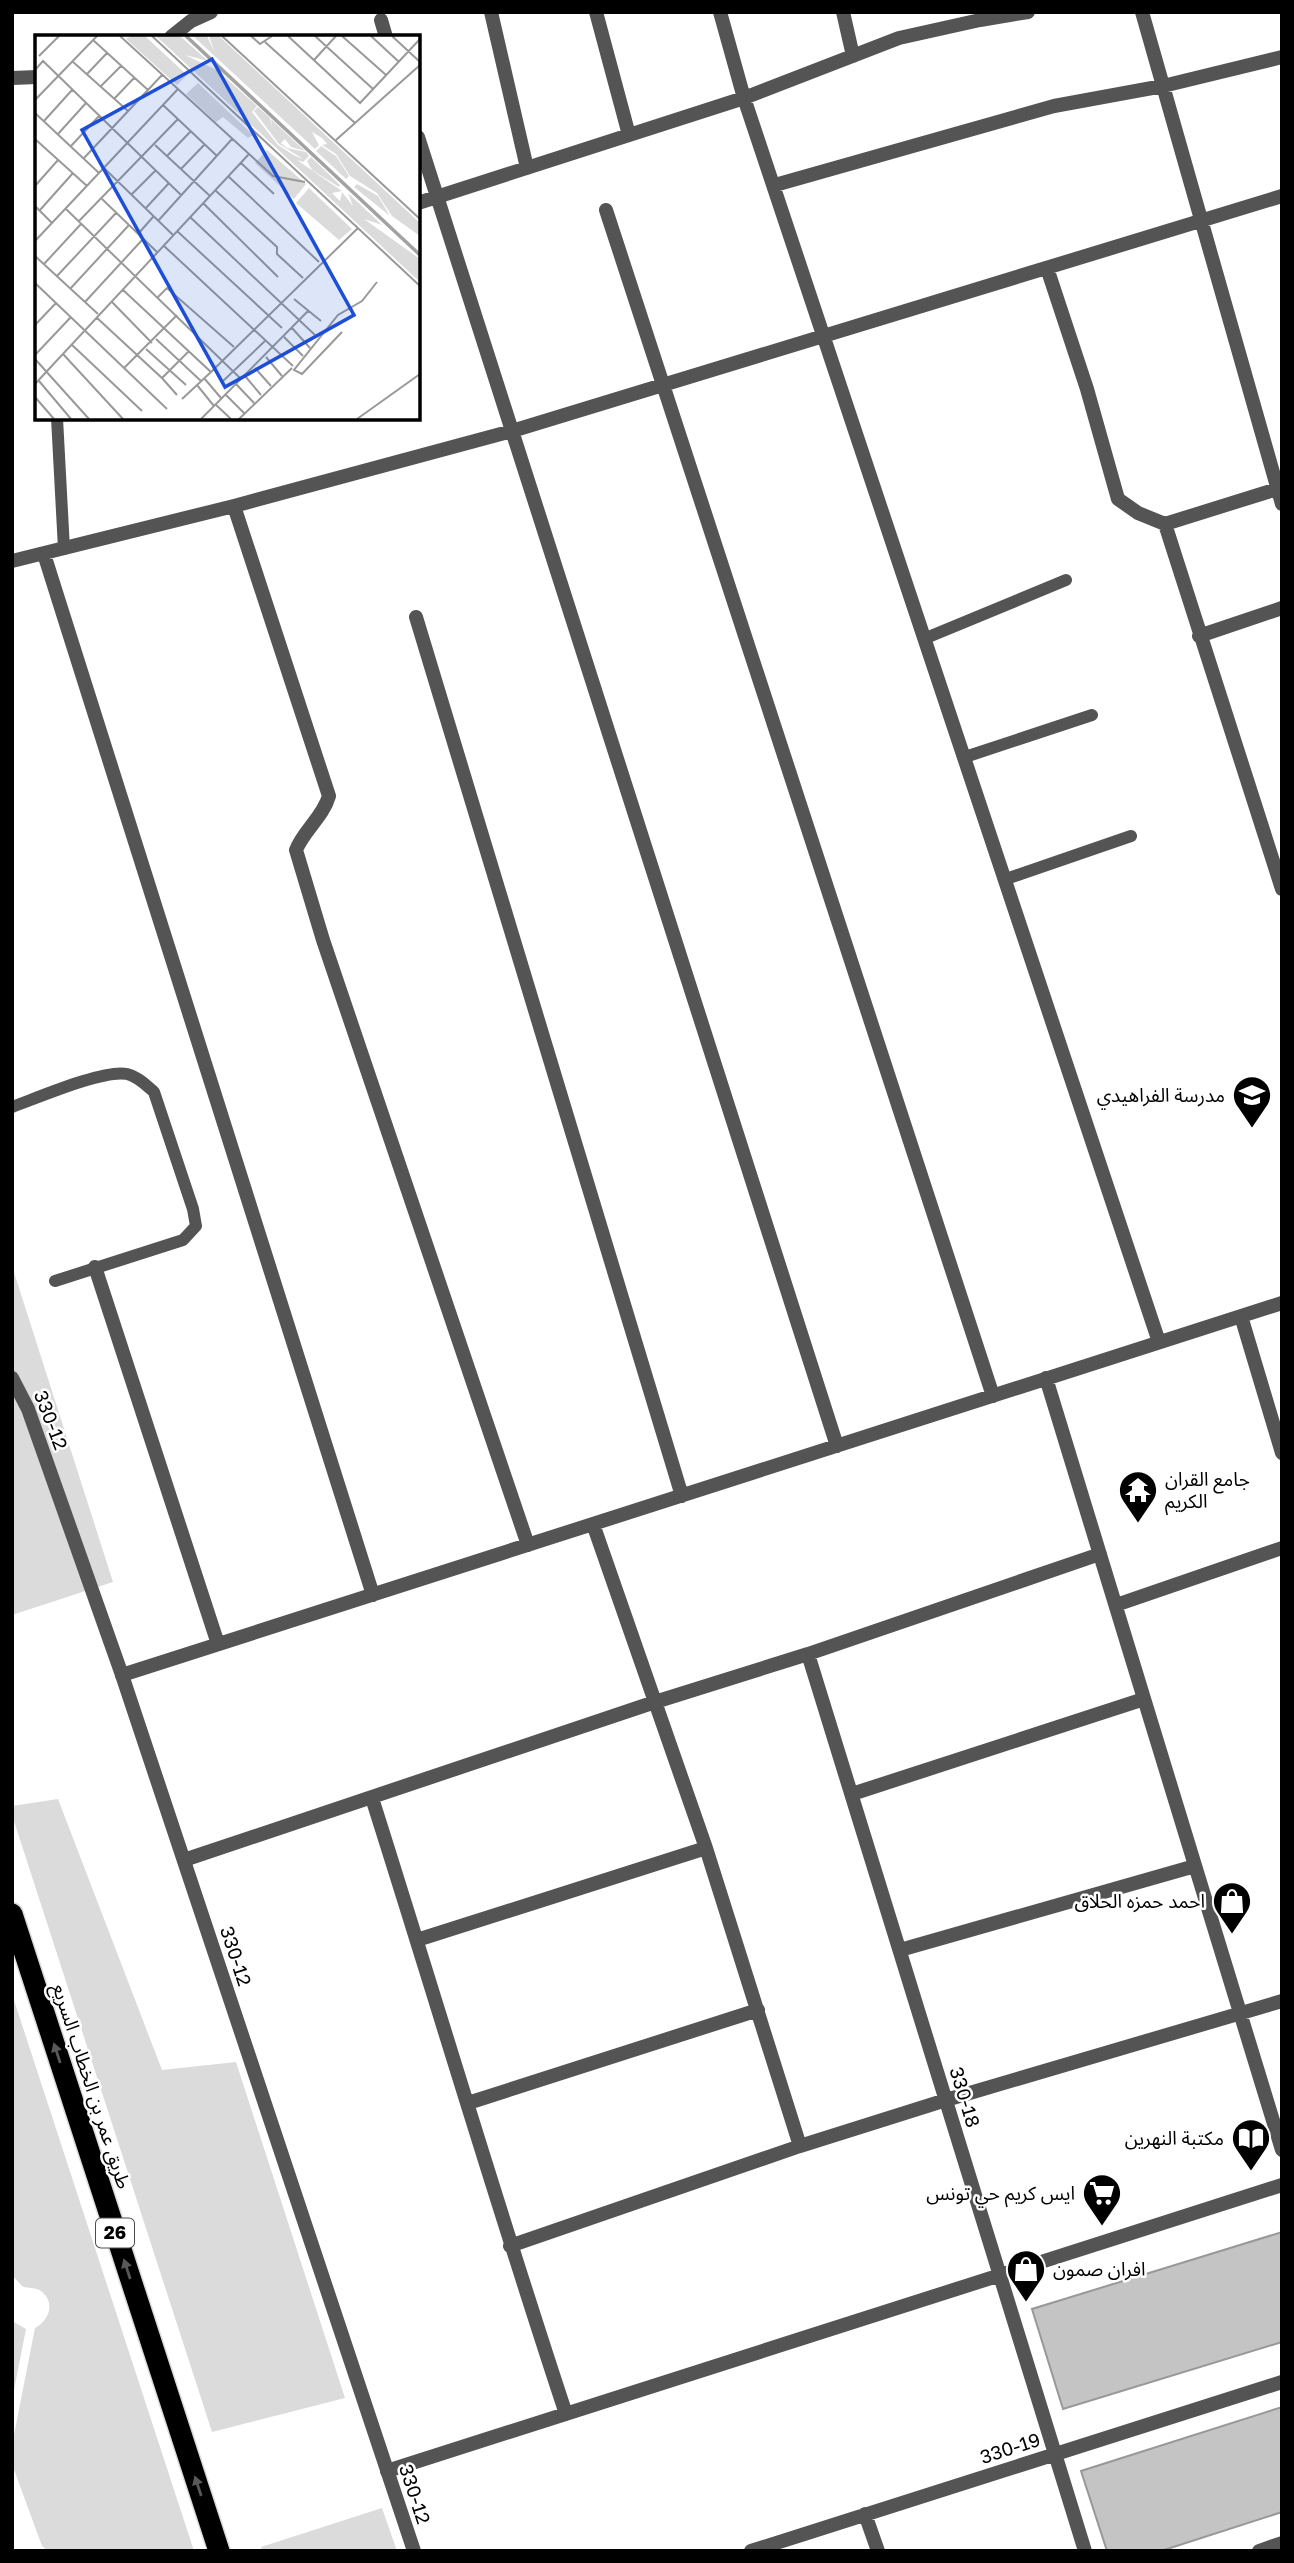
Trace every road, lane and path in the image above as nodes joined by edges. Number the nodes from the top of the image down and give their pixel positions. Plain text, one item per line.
1 (211, 12) edge
2 (491, 12) edge
3 (596, 12) edge
4 (720, 12) edge
5 (843, 12) edge
6 (1028, 12) edge
7 (1143, 12) edge
8 (979, 16) edge
9 (189, 17) edge
10 (381, 20) dead end
11 (173, 35) edge
12 (385, 35) edge
13 (853, 56) junction
14 (1282, 57) edge
15 (35, 77) edge
16 (12, 78) edge
17 (1163, 86) junction
18 (744, 98) junction
19 (629, 135) junction
20 (420, 143) edge
21 (527, 168) junction
22 (775, 185) junction
23 (1282, 196) edge
24 (438, 197) junction
25 (420, 202) edge
26 (606, 210) dead end
27 (1201, 222) junction
28 (1047, 268) junction
29 (825, 334) junction
30 (663, 384) junction
31 (57, 420) edge
32 (512, 430) junction
33 (1277, 489) junction
34 (1282, 504) edge
35 (234, 506) junction
36 (1165, 524) junction
37 (64, 549) junction
38 (44, 554) junction
39 (12, 561) edge
40 (1066, 580) dead end
41 (1282, 608) edge
42 (416, 617) dead end
43 (1199, 636) junction
44 (926, 638) junction
45 (1093, 715) dead end
46 (965, 757) junction
47 (1131, 836) dead end
48 (1006, 879) junction
49 (1282, 890) edge
50 (12, 1107) edge
51 (95, 1267) junction
52 (55, 1281) dead end
53 (1282, 1303) edge
54 (1241, 1316) junction
55 (1159, 1342) junction
56 (12, 1378) edge
57 (1046, 1378) junction
58 (993, 1395) junction
59 (837, 1446) junction
60 (1282, 1453) edge
61 (682, 1496) junction
62 (593, 1524) junction
63 (528, 1545) junction
64 (1282, 1548) edge
65 (1100, 1554) junction
66 (373, 1595) junction
67 (1116, 1605) junction
68 (218, 1644) junction
69 (808, 1654) junction
70 (122, 1675) junction
71 (1144, 1699) junction
72 (655, 1702) junction
73 (852, 1794) junction
74 (372, 1798) junction
75 (706, 1848) junction
76 (184, 1860) junction
77 (1195, 1867) junction
78 (12, 1914) edge
79 (417, 1940) junction
80 (900, 1950) junction
81 (1282, 2001) edge
82 (758, 2010) junction
83 (1240, 2013) junction
84 (946, 2100) junction
85 (468, 2103) junction
86 (800, 2146) junction
87 (1282, 2150) edge
88 (1282, 2185) edge
89 (510, 2246) junction
90 (1000, 2275) junction
91 (1282, 2382) edge
92 (566, 2414) junction
93 (1055, 2454) junction
94 (387, 2471) junction
95 (865, 2514) junction
96 (1282, 2543) edge
97 (219, 2551) edge
98 (414, 2551) edge
99 (751, 2551) edge
100 (878, 2551) edge
101 (1084, 2551) edge
102 (1259, 2551) edge

1 - 9 street
2 - 21 street
3 - 19 street
4 - 18 street
5 - 13 street
6 - 8 street
7 - 17 street
8 - 13 street
9 - 11 street
10 - 12 street
13 - 18 street
14 - 17 street
15 - 16 street
17 - 22 street
17 - 27 street
18 - 19 street
18 - 22 street
19 - 21 street
20 - 24 street
21 - 24 street
22 - 29 street
23 - 27 street
24 - 25 street
24 - 32 street
26 - 30 street
27 - 28 street
27 - 33 street
28 - 29 street
28 - 36 street
29 - 30 street
29 - 44 street
30 - 32 street
30 - 58 street
31 - 37 lane
32 - 35 street
32 - 59 street
33 - 34 street
33 - 36 street
35 - 37 street
35 - 63 street
36 - 43 street
37 - 38 street
38 - 39 street
38 - 66 street
40 - 44 lane
41 - 43 street
42 - 61 street
43 - 49 street
44 - 46 street
45 - 46 lane
46 - 48 street
47 - 48 lane
48 - 55 street
50 - 51 lane
51 - 52 lane
51 - 68 street
53 - 54 street
54 - 55 street
54 - 60 street
55 - 57 street
56 - 70 street, 330-12
57 - 58 street
57 - 65 street
58 - 59 street
59 - 61 street
61 - 62 street
62 - 63 street
62 - 72 street
63 - 66 street
64 - 67 street
65 - 67 street
65 - 69 street
66 - 68 street
67 - 71 street
68 - 70 street
69 - 72 street
69 - 73 street, 330-18
70 - 76 street, 330-12
71 - 73 street
71 - 77 street
72 - 74 street
72 - 75 street
73 - 80 street, 330-18
74 - 76 street
74 - 79 street
75 - 79 street
75 - 82 street
76 - 94 street, 330-12
77 - 80 street
77 - 83 street
97 -> 78 highway, طريق عمر بن الخطاب السريع / 26
79 - 85 street
80 - 84 street, 330-18
81 - 83 street
82 - 85 street
82 - 86 street
83 - 84 street
83 - 87 street
84 - 86 street
84 - 90 street, 330-18
85 - 89 street
86 - 89 street
88 - 90 street
89 - 92 street
90 - 92 street
90 - 93 street, 330-18
91 - 93 street, 330-19
92 - 94 street
93 - 95 street, 330-19
93 - 101 street, 330-18
94 - 98 street, 330-12
95 - 99 street, 330-19
95 - 100 street
96 - 102 street

